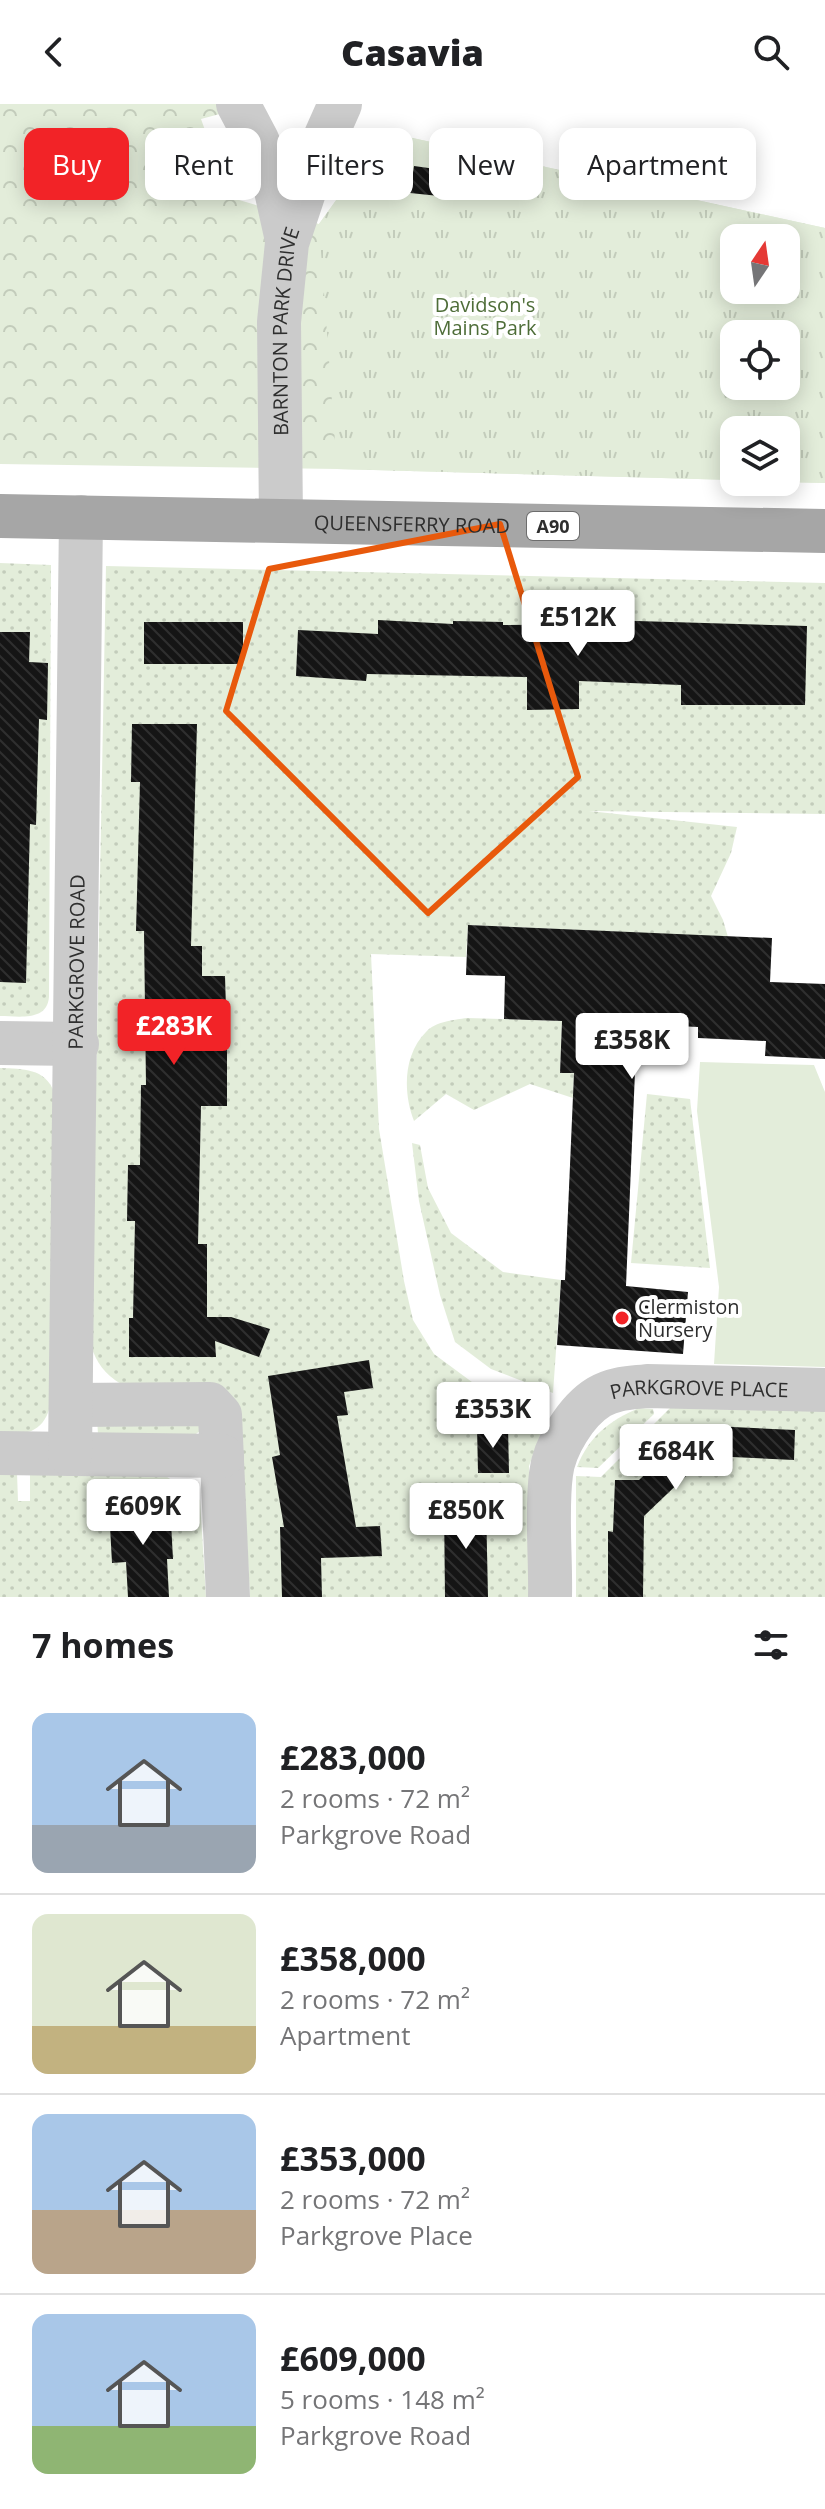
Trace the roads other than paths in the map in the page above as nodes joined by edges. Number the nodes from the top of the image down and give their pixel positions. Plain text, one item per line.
1 (238, 104) edge
2 (340, 104) edge
3 (287, 243) junction
4 (0, 516) edge
5 (81, 517) junction
6 (281, 521) junction
7 (825, 531) edge
8 (0, 1043) edge
9 (77, 1044) junction
10 (825, 1390) edge
11 (71, 1405) junction
12 (0, 1453) edge
13 (70, 1454) junction
14 (222, 1456) junction
15 (228, 1597) edge
16 (550, 1597) edge

1 - 3 street
2 - 3 street, BARNTON PARK DRIVE
3 - 6 street, BARNTON PARK DRIVE
4 - 5 main road, QUEENSFERRY ROAD / A90
5 - 6 main road, QUEENSFERRY ROAD / A90
5 - 9 street, PARKGROVE ROAD
6 - 7 main road, QUEENSFERRY ROAD / A90
8 - 9 street
9 - 11 street, PARKGROVE ROAD
10 - 16 street, PARKGROVE PLACE
11 - 13 street, PARKGROVE ROAD
11 - 14 street
12 - 13 street
13 - 14 street
14 - 15 street

